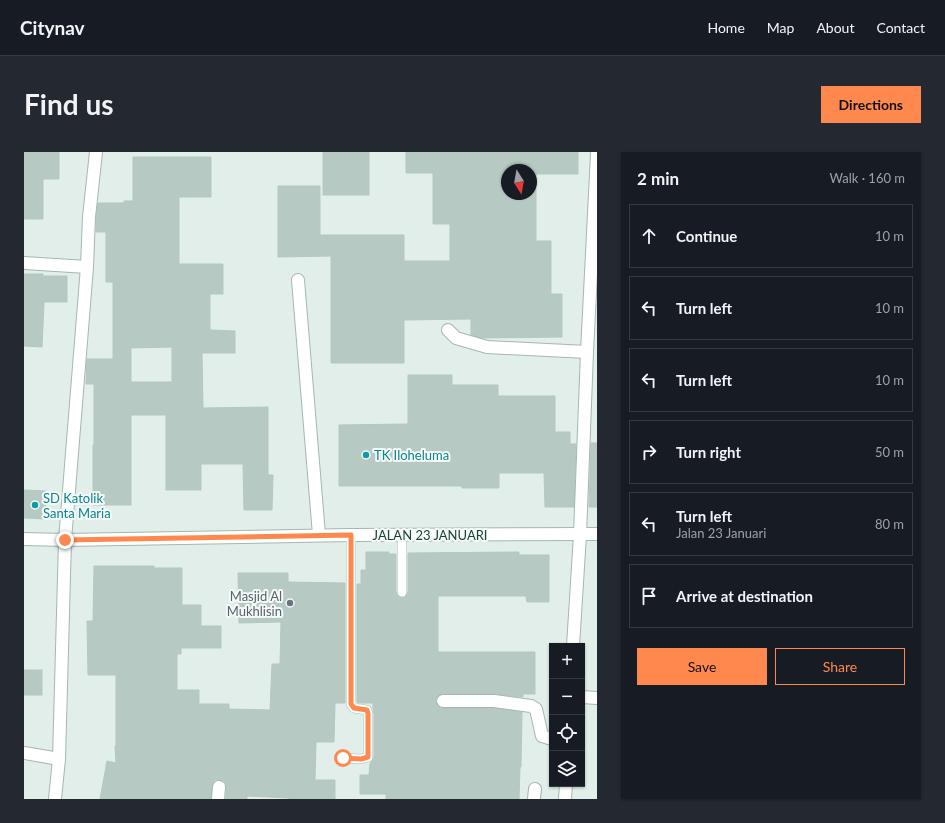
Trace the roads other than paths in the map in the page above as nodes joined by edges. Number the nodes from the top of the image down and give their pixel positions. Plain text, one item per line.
1 (96, 152) edge
2 (597, 154) edge
3 (24, 263) edge
4 (87, 267) junction
5 (298, 280) dead end
6 (448, 330) dead end
7 (587, 352) junction
8 (597, 534) edge
9 (319, 535) junction
10 (351, 535) junction
11 (402, 535) junction
12 (580, 535) junction
13 (24, 539) edge
14 (65, 540) junction
15 (402, 592) dead end
16 (573, 643) edge
17 (585, 697) edge
18 (597, 698) edge
19 (443, 701) dead end
20 (549, 737) edge
21 (24, 753) edge
22 (343, 758) dead end
23 (59, 759) junction
24 (219, 787) dead end
25 (566, 787) edge
26 (55, 799) edge
27 (218, 799) edge
28 (565, 799) edge

1 - 4 street
2 - 7 street
3 - 4 street
4 - 14 street
5 - 9 street
6 - 7 street
7 - 12 street
8 - 12 street, JALAN 23 JANUARI
9 - 10 street, JALAN 23 JANUARI
9 - 14 street, JALAN 23 JANUARI
10 - 11 street, JALAN 23 JANUARI
10 - 22 lane
11 - 12 street, JALAN 23 JANUARI
11 - 15 lane
12 - 16 street
13 - 14 street, JALAN 23 JANUARI
14 - 23 street
17 - 18 street
19 - 20 street
21 - 23 street
23 - 26 street
24 - 27 street
25 - 28 street

